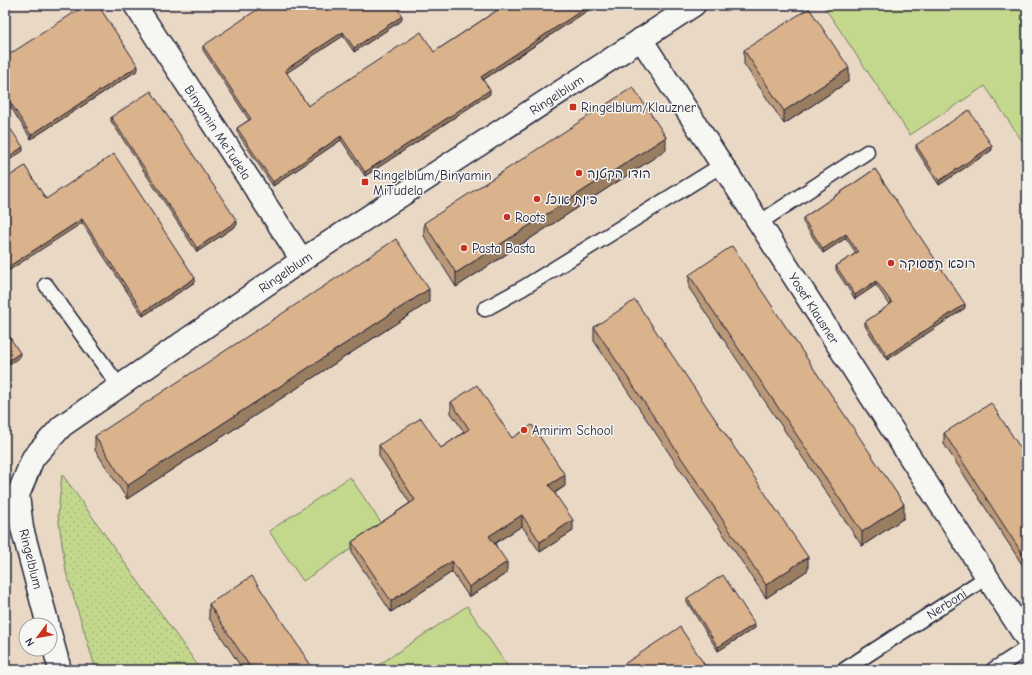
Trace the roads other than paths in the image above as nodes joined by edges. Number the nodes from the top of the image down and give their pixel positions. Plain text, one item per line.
1 (135, 5) edge
2 (694, 5) edge
3 (641, 39) junction
4 (867, 152) dead end
5 (722, 165) junction
6 (760, 223) junction
7 (302, 260) junction
8 (46, 285) dead end
9 (485, 309) dead end
10 (119, 386) junction
11 (987, 577) junction
12 (46, 617) edge
13 (1027, 639) edge
14 (1027, 648) edge
15 (56, 657) edge
16 (60, 670) edge
17 (844, 670) edge
18 (993, 670) edge

1 - 7 street, Binyamin MeTudela
2 - 3 street, Ringelblum
3 - 5 street, Yosef Klausner
3 - 7 street, Ringelblum
4 - 6 lane
5 - 6 street, Yosef Klausner
5 - 9 lane
6 - 11 street, Yosef Klausner
7 - 10 street, Ringelblum
8 - 10 lane
10 - 12 street, Ringelblum
11 - 13 street
11 - 17 lane, Nerboni
14 - 18 lane
15 - 16 street

